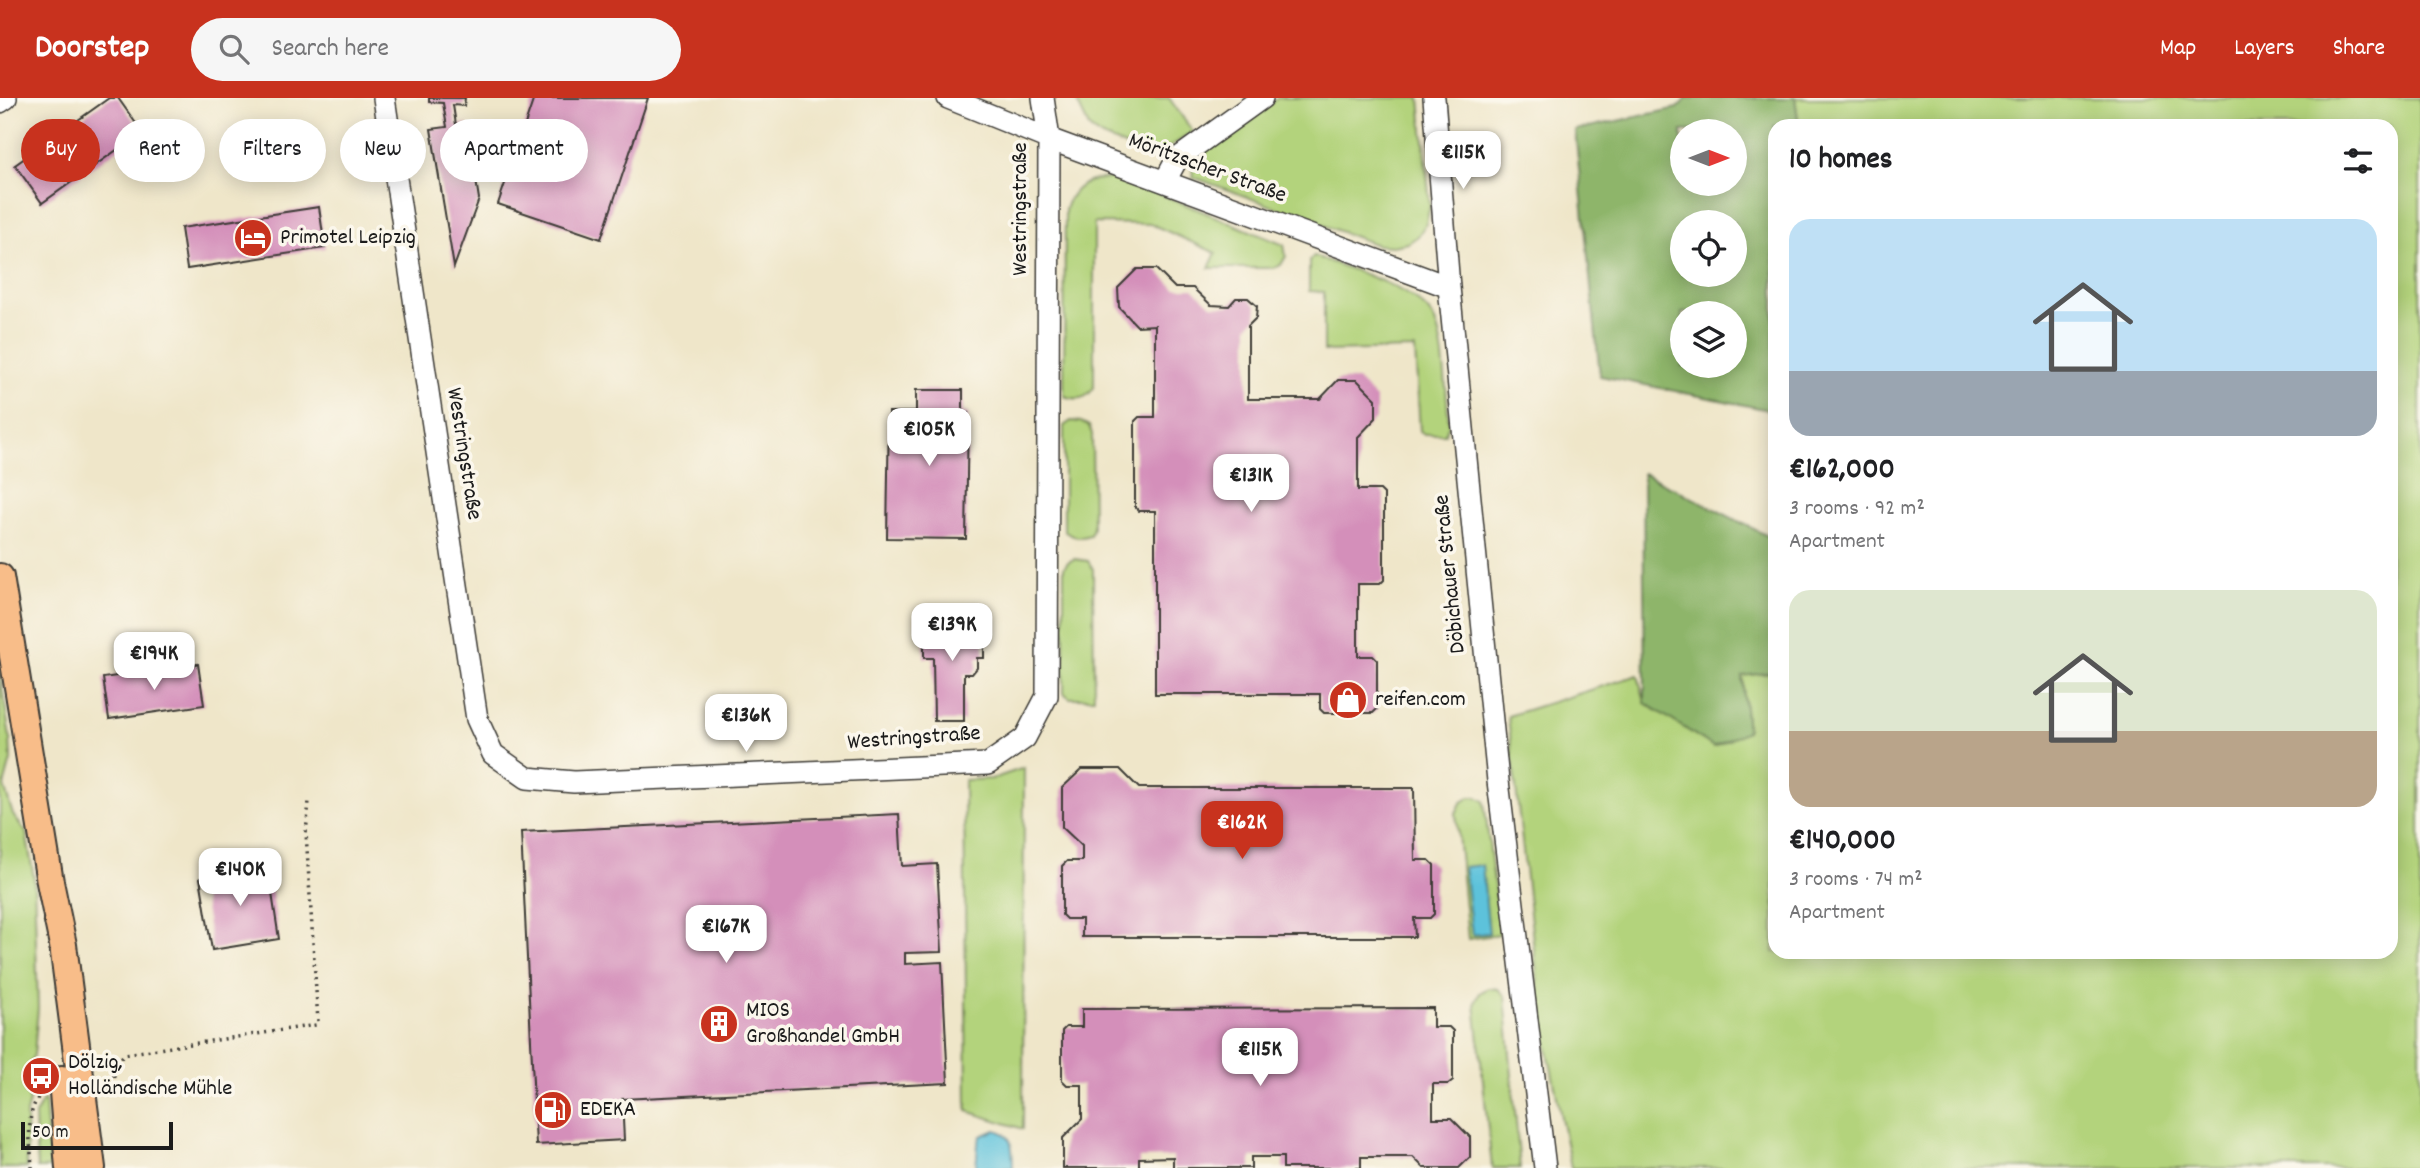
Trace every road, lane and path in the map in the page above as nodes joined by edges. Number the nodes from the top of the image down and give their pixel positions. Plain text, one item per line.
1 (6, 98) edge
2 (384, 98) edge
3 (948, 98) edge
4 (1043, 98) edge
5 (1262, 98) edge
6 (1434, 98) edge
7 (0, 102) edge
8 (1049, 139) junction
9 (1165, 181) junction
10 (1450, 286) junction
11 (0, 577) edge
12 (309, 801) dead end
13 (51, 882) junction
14 (62, 1081) junction
15 (107, 1098) dead end
16 (33, 1168) edge
17 (69, 1168) edge
18 (92, 1168) edge
19 (1545, 1168) edge

1 - 7 street
2 - 8 street, Westringstraße
3 - 8 street, Möritzscher Straße
4 - 8 street, Westringstraße
5 - 9 street
6 - 10 street, Döbichauer Straße
8 - 9 street, Möritzscher Straße
9 - 10 street, Möritzscher Straße
10 - 19 street, Döbichauer Straße
11 - 13 main road
12 - 15 path
13 - 14 main road
13 - 18 main road
14 - 16 path
14 - 17 main road

